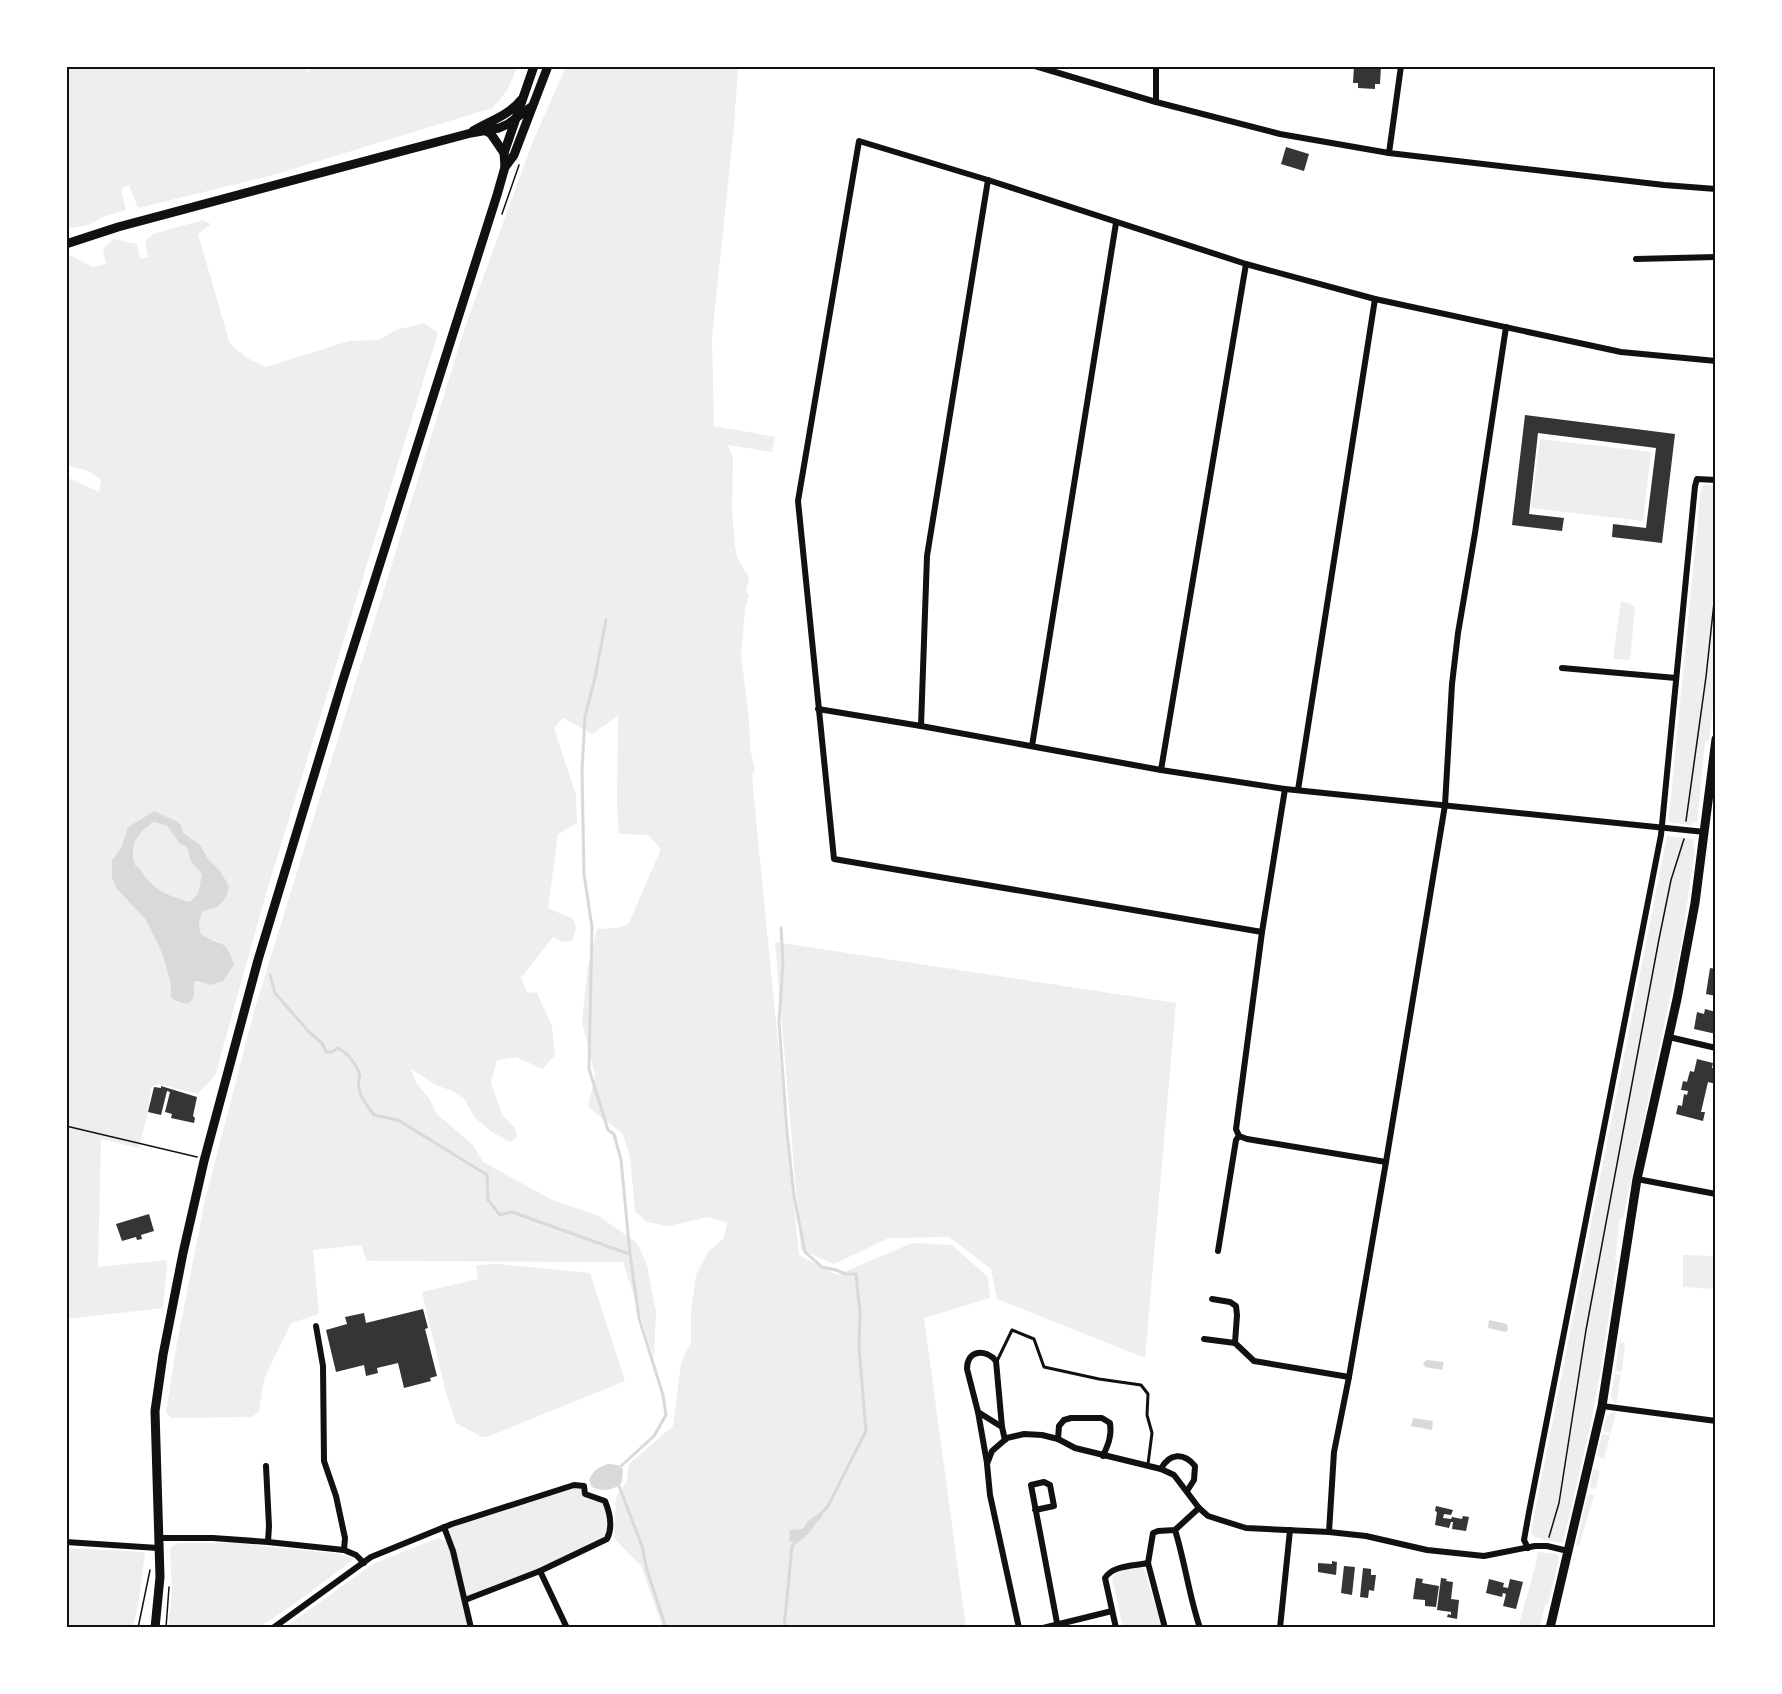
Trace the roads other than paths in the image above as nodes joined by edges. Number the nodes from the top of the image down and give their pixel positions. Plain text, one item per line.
1 (534, 66) edge
2 (548, 66) edge
3 (1035, 66) edge
4 (1156, 66) edge
5 (1401, 66) edge
6 (526, 94) junction
7 (1156, 102) junction
8 (531, 107) junction
9 (517, 117) junction
10 (486, 131) junction
11 (471, 133) junction
12 (504, 153) junction
13 (1389, 153) junction
14 (505, 167) junction
15 (988, 180) junction
16 (1716, 189) edge
17 (1116, 223) junction
18 (66, 244) edge
19 (1716, 258) edge
20 (1636, 259) dead end
21 (1246, 264) junction
22 (1375, 299) junction
23 (1506, 327) junction
24 (1716, 361) edge
25 (1716, 480) edge
26 (1563, 668) dead end
27 (1676, 678) junction
28 (818, 709) junction
29 (921, 726) junction
30 (1716, 739) edge
31 (1032, 746) junction
32 (1161, 770) junction
33 (1285, 789) junction
34 (1298, 790) junction
35 (1445, 805) junction
36 (1662, 828) junction
37 (1705, 832) junction
38 (1262, 932) junction
39 (1669, 1037) junction
40 (1716, 1048) edge
41 (1239, 1136) junction
42 (1386, 1162) junction
43 (1637, 1179) junction
44 (1716, 1194) edge
45 (1218, 1251) dead end
46 (1212, 1299) dead end
47 (316, 1326) dead end
48 (1204, 1339) dead end
49 (1235, 1343) junction
50 (996, 1362) junction
51 (1348, 1377) junction
52 (1602, 1406) junction
53 (978, 1412) junction
54 (1716, 1421) edge
55 (1002, 1428) junction
56 (1058, 1439) junction
57 (1005, 1440) junction
58 (1103, 1456) junction
59 (987, 1464) junction
60 (266, 1466) dead end
61 (1148, 1466) junction
62 (1161, 1469) junction
63 (1187, 1491) junction
64 (1199, 1508) junction
65 (1035, 1510) junction
66 (444, 1527) junction
67 (1175, 1530) junction
68 (1290, 1530) junction
69 (1329, 1532) junction
70 (66, 1542) edge
71 (268, 1542) junction
72 (159, 1543) junction
73 (1528, 1548) junction
74 (344, 1550) junction
75 (1568, 1551) junction
76 (364, 1563) junction
77 (1148, 1563) junction
78 (540, 1571) junction
79 (465, 1600) junction
80 (1112, 1611) junction
81 (1057, 1627) edge
82 (155, 1628) edge
83 (273, 1628) edge
84 (471, 1628) edge
85 (567, 1628) edge
86 (1019, 1628) edge
87 (1043, 1628) edge
88 (1116, 1628) edge
89 (1165, 1628) edge
90 (1200, 1628) edge
91 (1280, 1628) edge
92 (1550, 1628) edge

1 - 6 main road
2 - 8 main road
3 - 7 street
4 - 7 street
5 - 13 street
6 - 9 main road
6 - 11 main road
7 - 13 street
8 - 9 main road
8 - 14 main road
9 - 10 main road
9 - 12 main road
10 - 11 main road
10 - 12 main road
11 - 18 main road
12 - 14 main road
13 - 16 street
14 - 72 main road
15 - 17 street
15 - 28 street
15 - 29 street
17 - 21 street
17 - 31 street
19 - 20 street
21 - 22 street
21 - 32 street
22 - 23 street
22 - 34 street
23 - 24 street
23 - 35 street
25 - 27 street
26 - 27 street
27 - 36 street
28 - 29 street
28 - 38 street
29 - 31 street
30 - 37 main road
31 - 32 street
32 - 33 street
33 - 34 street
33 - 38 street
34 - 35 street
35 - 36 street
35 - 42 street
36 - 37 street
36 - 73 street
37 - 39 main road
38 - 41 street
39 - 40 street
39 - 43 main road
41 - 42 street
41 - 45 street
42 - 51 street
43 - 44 street
43 - 52 main road
46 - 49 street
47 - 74 street
48 - 49 street
49 - 51 street
50 - 53 street
50 - 55 street
50 - 61 lane
51 - 69 street
52 - 54 street
52 - 75 main road
53 - 55 street
53 - 59 street
55 - 57 street
56 - 57 street
56 - 58 street
56 - 58 street
57 - 59 street
58 - 61 street
59 - 86 street
60 - 71 street
61 - 62 street
62 - 63 street
62 - 63 street
63 - 64 street
64 - 67 street
64 - 68 street
65 - 65 street
65 - 81 street
66 - 76 street
66 - 78 street
66 - 79 street
67 - 77 street
67 - 90 street
68 - 69 street
68 - 91 street
69 - 73 street
70 - 72 street
71 - 72 street
71 - 74 street
72 - 82 main road
73 - 75 street
74 - 76 street
75 - 92 main road
76 - 83 street
77 - 80 street
77 - 89 street
78 - 79 street
78 - 85 street
79 - 84 street
80 - 81 street
80 - 88 street
81 - 87 street

